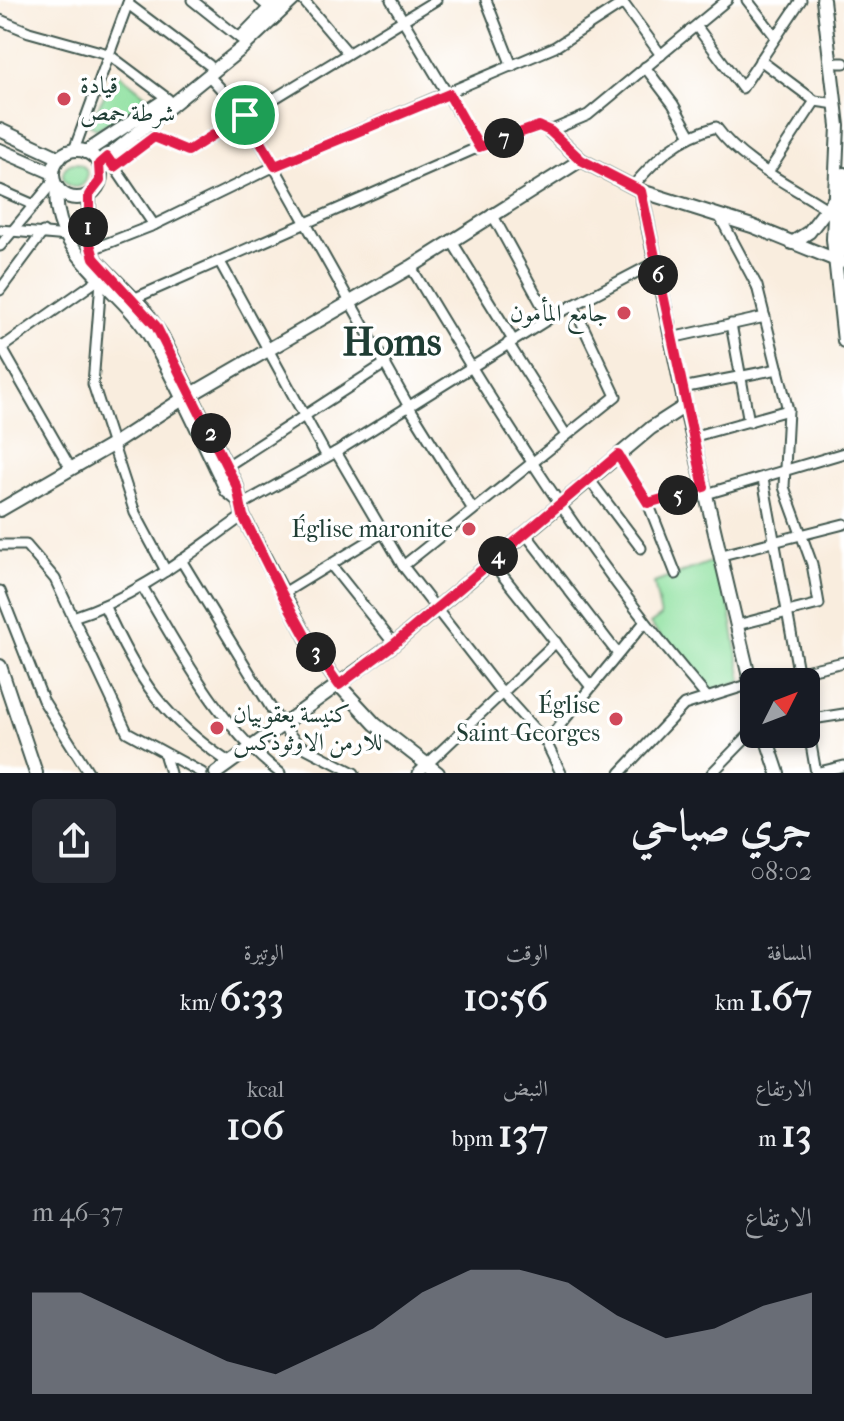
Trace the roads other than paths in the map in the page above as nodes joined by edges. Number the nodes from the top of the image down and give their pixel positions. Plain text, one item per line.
1 (192, 0) edge
2 (293, 0) edge
3 (303, 0) edge
4 (391, 0) edge
5 (436, 0) edge
6 (486, 0) edge
7 (727, 0) edge
8 (747, 0) edge
9 (801, 0) edge
10 (826, 0) edge
11 (129, 2) edge
12 (269, 3) edge
13 (403, 19) junction
14 (0, 20) edge
15 (697, 27) junction
16 (775, 36) junction
17 (241, 39) junction
18 (348, 53) junction
19 (108, 54) junction
20 (661, 55) junction
21 (760, 60) junction
22 (841, 63) edge
23 (512, 66) junction
24 (645, 67) junction
25 (209, 70) junction
26 (449, 94) junction
27 (168, 99) junction
28 (815, 101) junction
29 (840, 101) edge
30 (245, 115) junction
31 (0, 130) edge
32 (550, 131) junction
33 (690, 134) junction
34 (479, 147) junction
35 (0, 150) edge
36 (80, 151) junction
37 (60, 158) junction
38 (581, 160) junction
39 (107, 163) junction
40 (275, 166) junction
41 (769, 171) junction
42 (844, 174) edge
43 (55, 180) junction
44 (636, 189) junction
45 (0, 190) edge
46 (89, 195) junction
47 (837, 199) edge
48 (32, 204) junction
49 (492, 214) junction
50 (720, 217) junction
51 (60, 219) junction
52 (88, 222) junction
53 (308, 224) junction
54 (154, 225) junction
55 (5, 231) edge
56 (43, 232) junction
57 (68, 236) junction
58 (451, 240) junction
59 (792, 243) junction
60 (0, 246) edge
61 (90, 250) junction
62 (220, 262) junction
63 (656, 262) junction
64 (841, 262) edge
65 (411, 267) junction
66 (100, 280) junction
67 (0, 290) edge
68 (133, 299) junction
69 (351, 301) junction
70 (573, 305) junction
71 (765, 317) junction
72 (549, 318) junction
73 (731, 324) junction
74 (671, 338) junction
75 (844, 341) edge
76 (511, 342) junction
77 (1, 346) edge
78 (267, 350) junction
79 (386, 363) junction
80 (470, 367) junction
81 (778, 369) junction
82 (740, 376) junction
83 (682, 388) junction
84 (186, 397) junction
85 (408, 405) junction
86 (685, 406) junction
87 (788, 410) junction
88 (306, 418) junction
89 (749, 422) junction
90 (566, 435) junction
91 (692, 437) junction
92 (112, 445) junction
93 (331, 453) junction
94 (844, 453) edge
95 (618, 455) junction
96 (530, 464) junction
97 (227, 466) junction
98 (71, 469) junction
99 (783, 473) junction
100 (589, 479) junction
101 (763, 479) junction
102 (705, 491) junction
103 (648, 503) junction
104 (559, 504) junction
105 (240, 507) junction
106 (472, 508) junction
107 (0, 510) edge
108 (844, 524) edge
109 (382, 533) junction
110 (525, 533) junction
111 (801, 538) junction
112 (775, 542) junction
113 (0, 545) edge
114 (641, 548) dead end
115 (722, 555) junction
116 (181, 560) junction
117 (491, 561) junction
118 (331, 565) junction
119 (403, 566) junction
120 (166, 571) junction
121 (676, 574) dead end
122 (143, 588) junction
123 (0, 591) edge
124 (282, 594) junction
125 (105, 607) junction
126 (436, 608) junction
127 (788, 613) junction
128 (73, 617) junction
129 (644, 623) junction
130 (737, 625) junction
131 (556, 642) junction
132 (394, 644) junction
133 (618, 654) junction
134 (844, 662) edge
135 (0, 666) edge
136 (749, 668) edge
137 (797, 668) edge
138 (820, 670) edge
139 (339, 685) junction
140 (591, 687) junction
141 (740, 687) edge
142 (501, 692) junction
143 (706, 696) junction
144 (6, 701) edge
145 (844, 714) edge
146 (820, 717) edge
147 (282, 726) junction
148 (546, 742) junction
149 (740, 744) edge
150 (770, 748) edge
151 (811, 748) edge
152 (249, 749) junction
153 (164, 753) junction
154 (230, 763) junction
155 (844, 766) edge
156 (421, 769) edge
157 (36, 773) edge
158 (89, 773) edge
159 (170, 773) edge
160 (202, 773) edge
161 (216, 773) edge
162 (280, 773) edge
163 (354, 773) edge
164 (438, 773) edge
165 (561, 773) edge
166 (620, 773) edge
167 (712, 773) edge
168 (778, 773) edge
169 (816, 773) edge

1 - 17 street
2 - 25 main road
3 - 18 street
4 - 13 street
5 - 13 street
6 - 23 street
7 - 15 street
8 - 16 street
9 - 16 street
10 - 22 main road
10 - 29 main road
11 - 19 street
11 - 25 street
12 - 17 main road
13 - 18 street
13 - 26 street
14 - 19 street
15 - 20 street
15 - 21 street
16 - 21 street
17 - 25 main road
18 - 30 street
19 - 27 street
19 - 36 street
20 - 23 street
20 - 24 street
21 - 28 street
22 - 29 main road
23 - 26 street
24 - 32 street
24 - 33 street
25 - 27 main road
25 - 30 street
25 - 39 main road
26 - 34 street
26 - 40 street
27 - 36 main road
28 - 29 street
28 - 41 street
29 - 47 main road
30 - 39 street
30 - 40 street
31 - 37 main road
32 - 34 street
32 - 38 main road
33 - 41 street
33 - 44 street
34 - 53 street
35 - 43 main road
36 - 37 main road
36 - 39 main road
37 - 43 main road
38 - 44 main road
38 - 49 main road
39 - 46 main road
39 - 54 street
40 - 53 street
40 - 54 street
41 - 47 street
42 - 47 main road
43 - 46 main road
43 - 48 street
43 - 51 main road
44 - 50 main road
44 - 63 main road
45 - 48 street
46 - 52 main road
47 - 59 main road
47 - 64 main road
48 - 55 street
49 - 58 main road
49 - 72 street
50 - 59 main road
50 - 71 street
51 - 52 main road
51 - 57 main road
52 - 61 main road
53 - 62 street
53 - 69 street
54 - 61 street
55 - 56 street
55 - 60 street
56 - 57 street
56 - 67 street
57 - 66 main road
58 - 65 main road
58 - 76 street
59 - 64 main road
61 - 68 main road
62 - 68 street
62 - 78 street
63 - 70 street
63 - 74 main road
64 - 75 main road
65 - 69 main road
65 - 80 street
66 - 77 street
66 - 84 main road
66 - 92 street
68 - 84 main road
69 - 78 main road
69 - 79 street
70 - 72 street
70 - 90 street
71 - 73 street
71 - 81 street
72 - 76 street
73 - 74 street
73 - 82 street
74 - 83 main road
76 - 80 street
76 - 90 street
77 - 98 street
78 - 84 main road
78 - 88 street
79 - 85 street
79 - 88 street
80 - 85 street
80 - 96 street
81 - 82 street
81 - 87 street
82 - 83 street
82 - 89 street
83 - 86 main road
84 - 92 main road
84 - 97 main road
84 - 105 main road
85 - 93 street
85 - 106 street
86 - 91 main road
86 - 95 main road
87 - 89 street
87 - 99 street
88 - 93 street
88 - 97 street
89 - 91 street
90 - 96 street
91 - 102 main road
92 - 98 main road
92 - 120 street
93 - 105 street
93 - 109 street
94 - 99 street
95 - 100 main road
95 - 103 street
96 - 104 street
96 - 106 street
97 - 105 main road
98 - 107 main road
99 - 101 street
99 - 111 street
100 - 104 main road
100 - 114 street
101 - 102 street
101 - 112 street
102 - 103 street
102 - 115 main road
103 - 121 street
104 - 110 main road
104 - 129 street
105 - 116 street
105 - 124 main road
106 - 119 street
108 - 111 street
109 - 118 street
109 - 119 street
110 - 117 main road
110 - 133 street
111 - 112 street
111 - 127 street
112 - 115 street
112 - 127 street
113 - 128 street
115 - 130 main road
116 - 120 street
116 - 147 street
117 - 126 main road
117 - 131 street
118 - 124 street
118 - 132 street
119 - 126 street
120 - 122 street
122 - 125 street
122 - 152 street
123 - 158 street
124 - 139 main road
125 - 128 street
125 - 154 street
126 - 132 main road
126 - 142 street
127 - 130 street
127 - 137 street
128 - 153 street
129 - 133 street
129 - 143 street
130 - 136 main road
131 - 140 street
131 - 142 street
132 - 139 main road
133 - 140 street
134 - 138 street
135 - 144 main road
139 - 147 main road
139 - 156 main road
140 - 148 street
141 - 143 street
142 - 148 street
142 - 156 street
143 - 166 street
144 - 157 main road
145 - 146 street
147 - 152 main road
147 - 163 street
148 - 165 street
149 - 167 street
150 - 168 main road
151 - 169 street
152 - 154 main road
152 - 162 street
153 - 159 street
153 - 160 street
154 - 161 main road
155 - 169 street
156 - 164 main road

